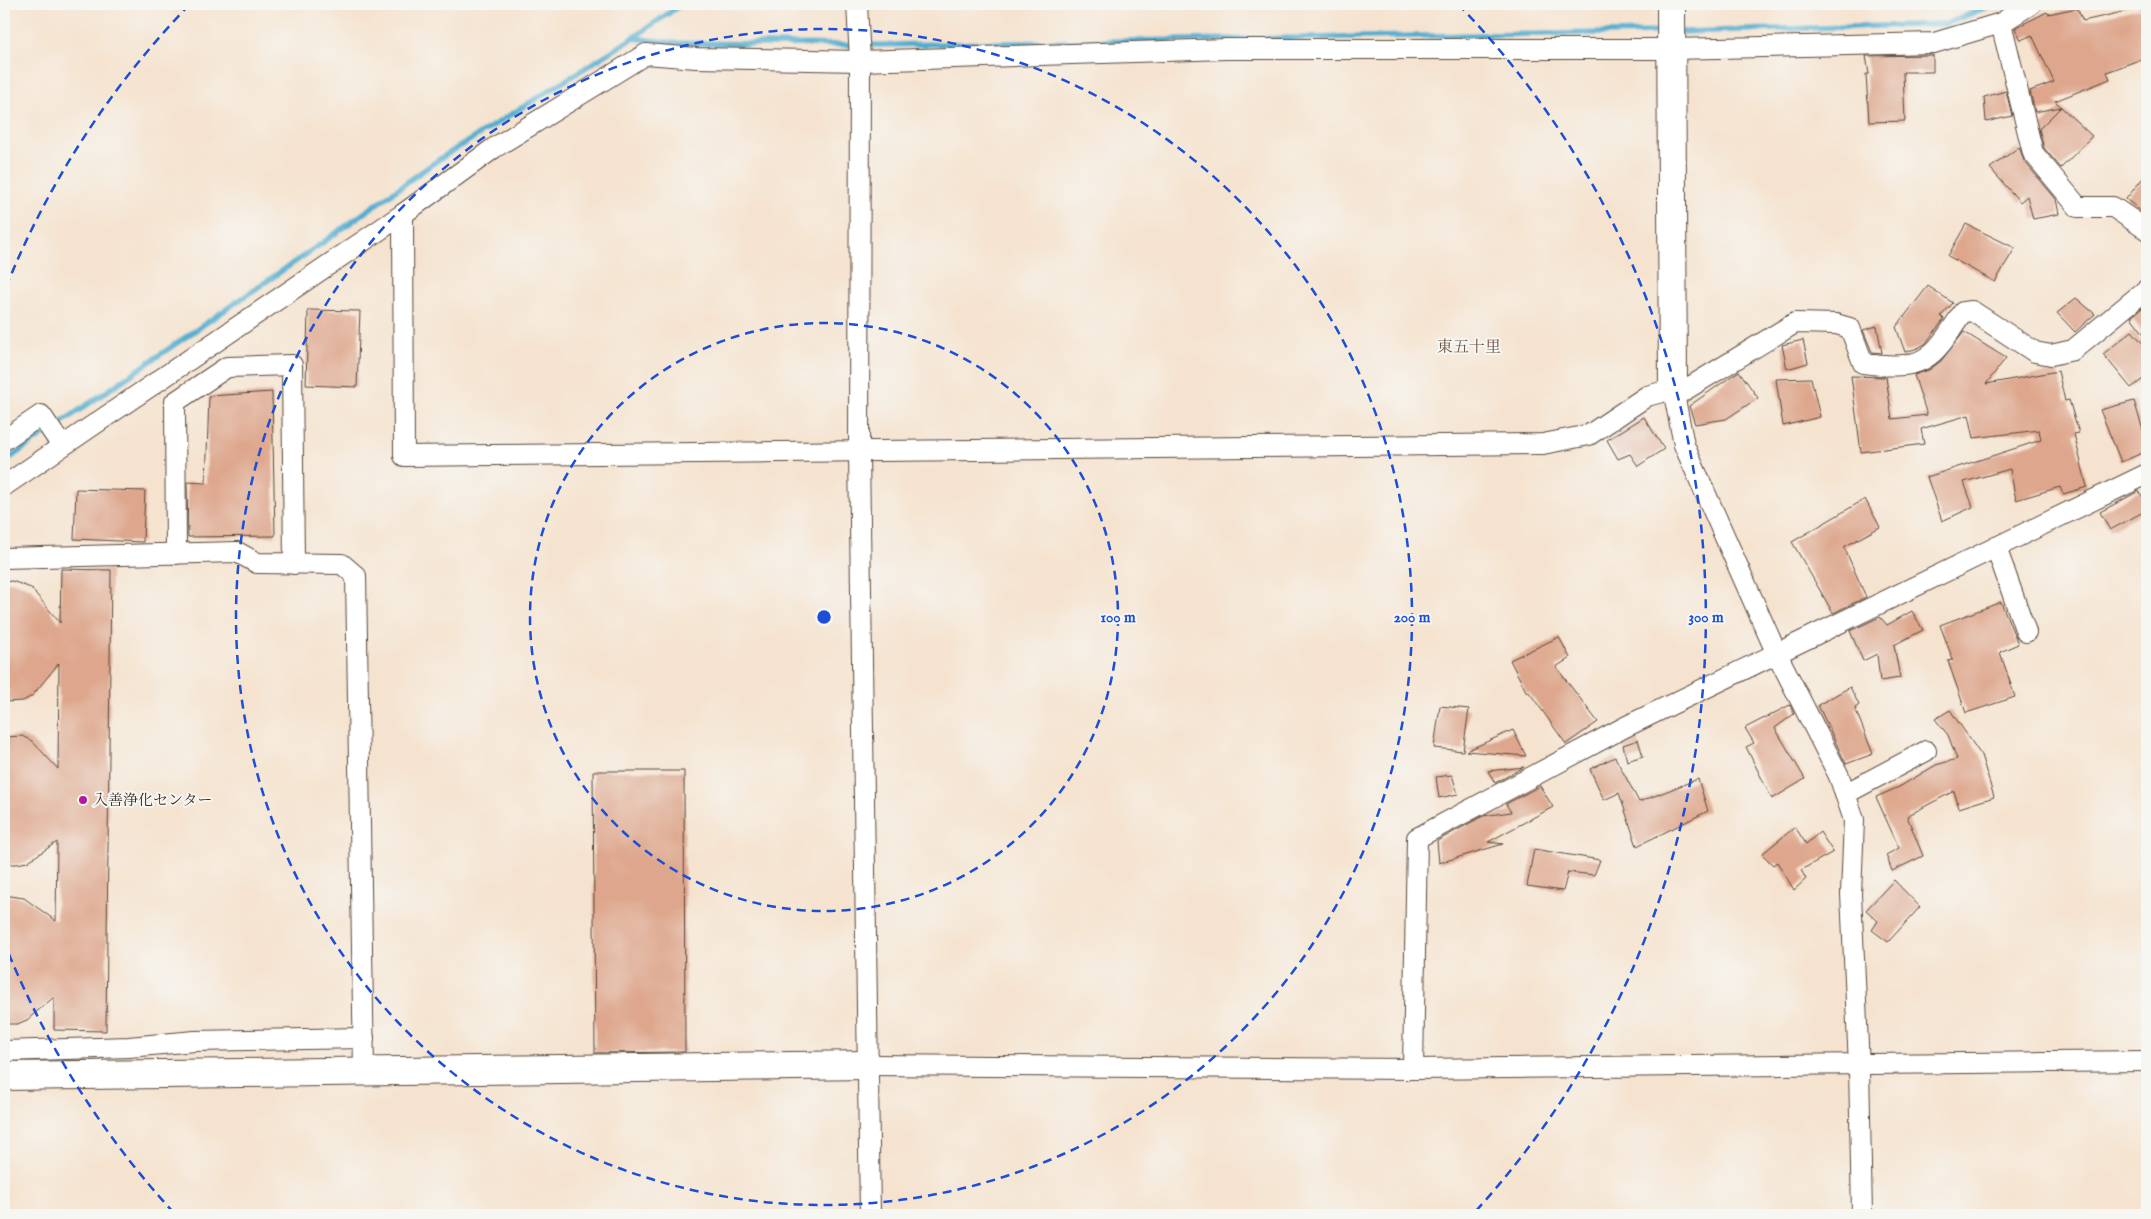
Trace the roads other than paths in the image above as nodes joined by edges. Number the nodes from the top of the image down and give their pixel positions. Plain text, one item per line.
1 (857, 4) edge
2 (1671, 4) edge
3 (2031, 4) edge
4 (2001, 22) junction
5 (1672, 49) junction
6 (860, 60) junction
7 (402, 214) junction
8 (2147, 230) edge
9 (2147, 289) edge
10 (1674, 392) junction
11 (4, 440) edge
12 (62, 446) junction
13 (859, 452) junction
14 (2147, 474) edge
15 (4, 486) edge
16 (1996, 547) junction
17 (176, 554) junction
18 (4, 558) edge
19 (294, 564) junction
20 (2026, 632) dead end
21 (1776, 652) junction
22 (1926, 751) dead end
23 (1845, 794) junction
24 (364, 1038) junction
25 (4, 1051) edge
26 (2147, 1061) edge
27 (870, 1065) junction
28 (1859, 1066) junction
29 (1413, 1069) junction
30 (364, 1072) junction
31 (4, 1076) edge
32 (870, 1215) edge
33 (1862, 1215) edge

1 - 6 street
2 - 5 street
3 - 4 street
4 - 5 street
4 - 8 street
5 - 6 street
5 - 10 street
6 - 7 street
6 - 13 street
7 - 12 street
7 - 13 street
9 - 10 street
10 - 13 street
10 - 21 street
11 - 12 street
12 - 15 street
13 - 27 street
14 - 16 street
16 - 20 street
16 - 21 street
17 - 18 street
17 - 19 street
17 - 19 street
19 - 24 street
21 - 23 street
21 - 29 street
22 - 23 street
23 - 28 street
24 - 25 street
24 - 30 street
26 - 28 street
27 - 29 street
27 - 30 street
27 - 32 street
28 - 29 street
28 - 33 street
30 - 31 street

